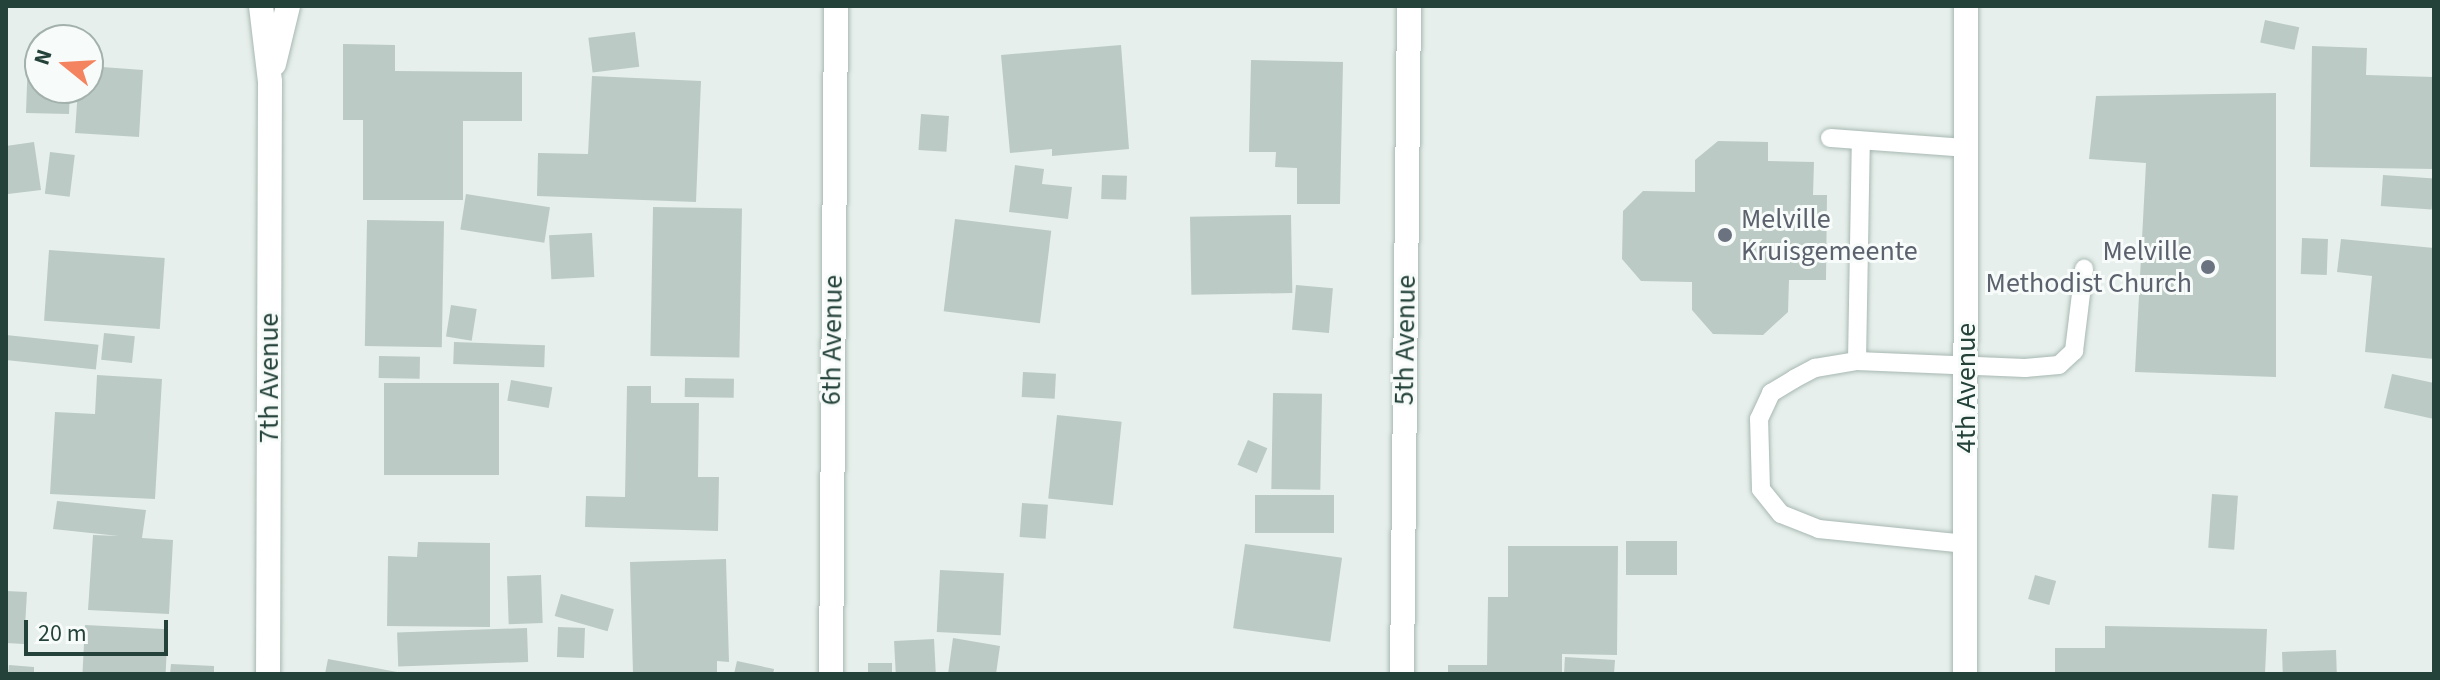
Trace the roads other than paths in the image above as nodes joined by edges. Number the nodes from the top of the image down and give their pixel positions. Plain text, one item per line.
1 (261, 6) edge
2 (288, 6) edge
3 (836, 6) edge
4 (1409, 6) edge
5 (1966, 6) edge
6 (270, 82) junction
7 (1830, 138) dead end
8 (1861, 142) junction
9 (1966, 148) junction
10 (2084, 269) dead end
11 (1857, 361) junction
12 (1967, 366) junction
13 (1966, 544) junction
14 (268, 674) edge
15 (831, 674) edge
16 (1402, 674) edge
17 (1965, 674) edge

1 - 6 street, 7th Avenue
2 - 6 street, 7th Avenue
3 - 15 street, 6th Avenue
4 - 16 street, 5th Avenue
5 - 9 street, 4th Avenue
6 - 14 street, 7th Avenue
7 - 8 lane
8 - 9 lane
8 - 11 lane
9 - 12 street, 4th Avenue
10 - 12 lane
11 - 12 lane
11 - 13 lane
12 - 13 street, 4th Avenue
13 - 17 street, 4th Avenue

